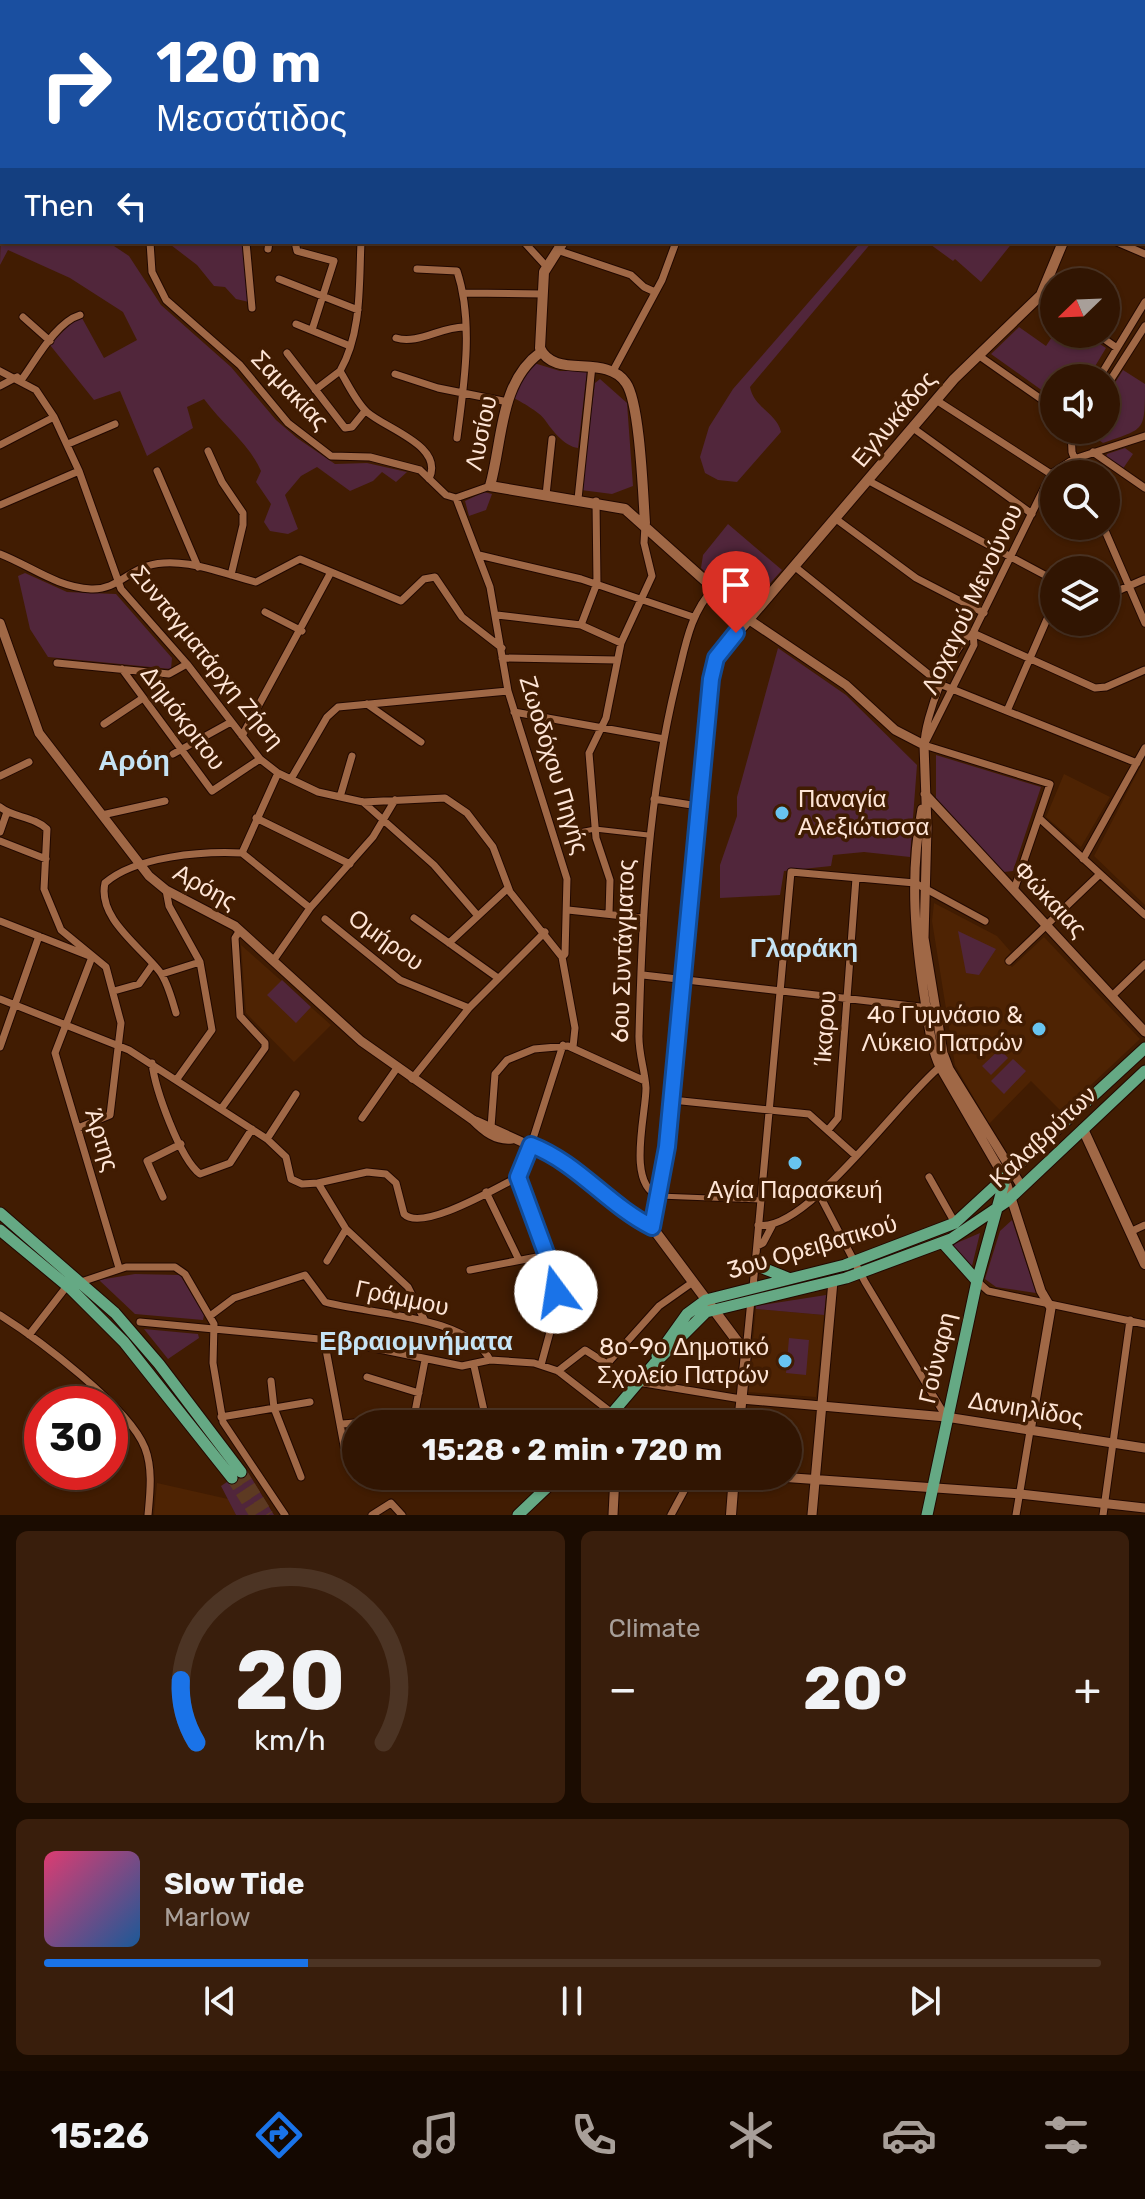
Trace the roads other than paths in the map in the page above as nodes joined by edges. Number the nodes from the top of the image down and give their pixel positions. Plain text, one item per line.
1 (150, 244) edge
2 (246, 244) edge
3 (295, 244) edge
4 (361, 244) edge
5 (526, 244) edge
6 (675, 244) edge
7 (1062, 244) edge
8 (1122, 244) edge
9 (560, 246) edge
10 (1145, 254) edge
11 (546, 266) junction
12 (1052, 268) edge
13 (417, 269) dead end
14 (279, 279) dead end
15 (655, 292) junction
16 (463, 293) junction
17 (542, 294) junction
18 (323, 296) junction
19 (1040, 296) edge
20 (1145, 302) edge
21 (252, 308) dead end
22 (358, 310) junction
23 (80, 315) dead end
24 (23, 317) dead end
25 (296, 324) dead end
26 (1145, 326) edge
27 (465, 327) junction
28 (312, 330) junction
29 (396, 338) dead end
30 (50, 341) junction
31 (1120, 343) edge
32 (350, 346) junction
33 (1117, 348) edge
34 (541, 352) junction
35 (287, 353) dead end
36 (978, 355) junction
37 (1107, 364) edge
38 (1120, 365) edge
39 (593, 366) junction
40 (0, 371) edge
41 (340, 371) junction
42 (613, 371) junction
43 (395, 374) dead end
44 (19, 378) junction
45 (0, 386) edge
46 (315, 390) junction
47 (463, 393) junction
48 (1040, 398) edge
49 (936, 400) junction
50 (508, 402) junction
51 (365, 411) junction
52 (54, 417) junction
53 (115, 424) dead end
54 (913, 428) junction
55 (1145, 436) edge
56 (457, 438) dead end
57 (552, 439) dead end
58 (68, 444) junction
59 (1072, 444) edge
60 (0, 445) edge
61 (208, 451) dead end
62 (1093, 452) junction
63 (1074, 459) joint
64 (1040, 467) edge
65 (79, 471) junction
66 (157, 471) dead end
67 (429, 479) junction
68 (869, 481) junction
69 (490, 486) junction
70 (1145, 488) edge
71 (546, 495) junction
72 (1040, 497) edge
73 (456, 498) junction
74 (578, 499) junction
75 (596, 501) junction
76 (0, 505) edge
77 (1032, 514) junction
78 (836, 519) junction
79 (645, 523) junction
80 (1109, 540) edge
81 (0, 554) edge
82 (479, 555) junction
83 (1011, 559) junction
84 (794, 566) junction
85 (198, 567) junction
86 (331, 572) junction
87 (1040, 573) edge
88 (231, 575) junction
89 (1145, 579) edge
90 (597, 583) junction
91 (118, 584) junction
92 (1129, 586) junction
93 (714, 588) junction
94 (1120, 590) edge
95 (642, 599) junction
96 (265, 612) dead end
97 (984, 613) junction
98 (497, 615) junction
99 (693, 617) junction
100 (748, 619) junction
101 (0, 623) edge
102 (1145, 623) edge
103 (581, 625) junction
104 (302, 631) junction
105 (973, 633) junction
106 (1040, 634) edge
107 (621, 643) junction
108 (502, 648) junction
109 (502, 658) junction
110 (1029, 658) junction
111 (617, 660) junction
112 (57, 663) dead end
113 (187, 664) junction
114 (122, 669) junction
115 (1145, 670) edge
116 (942, 685) junction
117 (953, 689) junction
118 (508, 691) junction
119 (143, 698) junction
120 (367, 704) junction
121 (1007, 711) junction
122 (514, 712) junction
123 (231, 722) junction
124 (104, 724) dead end
125 (601, 728) junction
126 (242, 736) junction
127 (664, 739) junction
128 (421, 742) dead end
129 (924, 745) junction
130 (182, 748) junction
131 (1145, 748) edge
132 (173, 754) dead end
133 (352, 756) dead end
134 (260, 759) junction
135 (29, 762) dead end
136 (1137, 763) junction
137 (278, 773) junction
138 (0, 776) edge
139 (291, 779) junction
140 (925, 794) junction
141 (340, 797) junction
142 (654, 799) junction
143 (395, 800) junction
144 (165, 801) dead end
145 (363, 802) junction
146 (698, 806) junction
147 (4, 810) edge
148 (102, 815) junction
149 (256, 818) junction
150 (1039, 818) junction
151 (384, 822) junction
152 (595, 829) junction
153 (0, 832) edge
154 (574, 833) dead end
155 (648, 835) junction
156 (0, 841) edge
157 (242, 853) junction
158 (46, 859) junction
159 (1083, 859) junction
160 (350, 864) junction
161 (141, 866) junction
162 (1100, 874) junction
163 (856, 878) junction
164 (915, 883) junction
165 (508, 888) junction
166 (166, 890) junction
167 (926, 890) junction
168 (1014, 890) junction
169 (310, 908) junction
170 (568, 910) junction
171 (609, 914) junction
172 (1145, 915) edge
173 (478, 916) junction
174 (414, 918) dead end
175 (642, 918) junction
176 (325, 919) dead end
177 (0, 921) edge
178 (985, 921) dead end
179 (1047, 926) junction
180 (240, 930) junction
181 (545, 932) junction
182 (39, 936) junction
183 (449, 943) junction
184 (92, 957) junction
185 (562, 957) junction
186 (273, 961) junction
187 (1009, 961) dead end
188 (200, 962) junction
189 (153, 964) junction
190 (1145, 964) edge
191 (162, 974) junction
192 (643, 975) junction
193 (498, 978) junction
194 (682, 980) junction
195 (114, 991) junction
196 (779, 992) junction
197 (1112, 996) junction
198 (0, 999) edge
199 (847, 999) junction
200 (15, 1005) junction
201 (469, 1008) junction
202 (930, 1008) junction
203 (176, 1013) dead end
204 (64, 1025) junction
205 (1145, 1032) edge
206 (120, 1045) junction
207 (563, 1045) junction
208 (0, 1047) edge
209 (573, 1047) junction
210 (1145, 1048) edge
211 (152, 1063) junction
212 (943, 1065) junction
213 (397, 1068) junction
214 (1145, 1071) edge
215 (177, 1079) junction
216 (412, 1079) junction
217 (645, 1081) junction
218 (296, 1094) dead end
219 (672, 1100) junction
220 (221, 1109) junction
221 (769, 1110) junction
222 (362, 1118) dead end
223 (473, 1120) junction
224 (491, 1127) junction
225 (78, 1128) junction
226 (252, 1129) junction
227 (1083, 1129) junction
228 (828, 1130) junction
229 (267, 1139) junction
230 (512, 1139) junction
231 (181, 1144) junction
232 (531, 1145) junction
233 (856, 1156) junction
234 (1009, 1175) junction
235 (518, 1177) junction
236 (929, 1177) dead end
237 (318, 1183) junction
238 (1022, 1187) junction
239 (486, 1192) junction
240 (819, 1194) junction
241 (659, 1196) junction
242 (163, 1197) dead end
243 (1011, 1197) junction
244 (761, 1200) junction
245 (995, 1211) junction
246 (0, 1213) edge
247 (955, 1223) junction
248 (758, 1225) junction
249 (1145, 1225) edge
250 (772, 1226) junction
251 (652, 1227) junction
252 (346, 1229) junction
253 (0, 1230) edge
254 (1130, 1232) junction
255 (943, 1243) junction
256 (757, 1246) junction
257 (547, 1255) junction
258 (519, 1260) junction
259 (327, 1261) dead end
260 (1145, 1264) edge
261 (755, 1265) junction
262 (119, 1268) junction
263 (857, 1268) junction
264 (470, 1270) dead end
265 (788, 1279) junction
266 (833, 1281) junction
267 (977, 1281) junction
268 (693, 1282) junction
269 (73, 1285) junction
270 (752, 1293) junction
271 (709, 1304) junction
272 (1050, 1308) junction
273 (0, 1315) edge
274 (210, 1316) junction
275 (1130, 1320) junction
276 (425, 1321) junction
277 (140, 1322) dead end
278 (1145, 1324) edge
279 (214, 1329) junction
280 (29, 1335) junction
281 (324, 1339) junction
282 (746, 1353) junction
283 (425, 1360) junction
284 (490, 1360) junction
285 (541, 1365) junction
286 (474, 1366) junction
287 (558, 1371) junction
288 (367, 1377) dead end
289 (271, 1381) dead end
290 (638, 1382) junction
291 (419, 1393) junction
292 (741, 1399) junction
293 (310, 1402) dead end
294 (822, 1406) junction
295 (274, 1408) junction
296 (415, 1410) edge
297 (484, 1410) edge
298 (608, 1410) edge
299 (615, 1410) edge
300 (740, 1410) edge
301 (221, 1417) junction
302 (946, 1417) junction
303 (342, 1424) edge
304 (1030, 1431) junction
305 (1113, 1443) junction
306 (1145, 1448) edge
307 (237, 1475) tunnel mouth
308 (301, 1477) dead end
309 (802, 1479) edge
310 (816, 1480) junction
311 (933, 1489) junction
312 (544, 1490) edge
313 (614, 1490) edge
314 (684, 1490) edge
315 (733, 1490) edge
316 (1020, 1494) junction
317 (1104, 1502) junction
318 (1137, 1510) edge
319 (148, 1515) edge
320 (285, 1515) edge
321 (372, 1515) edge
322 (402, 1515) edge
323 (518, 1515) edge
324 (613, 1515) edge
325 (671, 1515) edge
326 (731, 1515) edge
327 (812, 1515) edge
328 (927, 1515) edge
329 (1016, 1515) edge
330 (1103, 1515) edge

1 - 67 street, Σαμακίας
2 - 21 street
3 - 18 street
4 - 22 street
5 - 11 street
6 - 15 street
7 - 12 main road, Εγλυκάδος
8 - 10 street
9 - 11 main road
9 - 15 street
11 - 17 main road
13 - 16 street
14 - 18 street
15 - 42 street
16 - 17 street
16 - 27 street
17 - 34 main road
18 - 22 street
18 - 28 street
19 - 36 main road, Εγλυκάδος
20 - 31 street
22 - 32 street
23 - 30 street
24 - 30 street
25 - 28 street
26 - 38 street
27 - 29 street
27 - 47 street
28 - 32 street
30 - 44 street
32 - 41 street
33 - 37 street
34 - 39 main road
34 - 50 main road, Λυσίου
35 - 46 street
36 - 48 street
36 - 49 main road, Εγλυκάδος
39 - 42 main road
39 - 74 street
40 - 44 street, Συνταγματάρχη Ζήση
41 - 46 street
41 - 51 street
42 - 79 main road
43 - 47 street
44 - 45 street
44 - 52 street, Συνταγματάρχη Ζήση
46 - 51 street
47 - 50 street
47 - 56 street
49 - 54 main road, Εγλυκάδος
49 - 64 street
50 - 69 main road, Λυσίου
51 - 67 street
52 - 58 street, Συνταγματάρχη Ζήση
52 - 60 street
53 - 58 street
54 - 68 main road, Εγλυκάδος
54 - 77 street
55 - 62 street
57 - 71 street
58 - 65 street, Συνταγματάρχη Ζήση
59 - 63 street
61 - 88 street
62 - 63 street
62 - 70 street
65 - 76 street
65 - 91 street, Συνταγματάρχη Ζήση
66 - 85 street
67 - 73 street, Σαμακίας
68 - 78 main road, Εγλυκάδος
68 - 83 street
69 - 71 main road
69 - 73 street
71 - 74 main road
72 - 77 street, Λοχαγού Μενούνου
73 - 82 street, Ζωοδόχου Πηγής
74 - 75 main road
75 - 79 main road
75 - 90 street
77 - 83 street, Λοχαγού Μενούνου
78 - 84 main road, Εγλυκάδος
78 - 97 street
79 - 93 main road
79 - 95 street
80 - 92 street
81 - 91 street
82 - 90 street
82 - 98 street, Ζωοδόχου Πηγής
83 - 87 street
83 - 97 street, Λοχαγού Μενούνου
84 - 100 main road, Εγλυκάδος
84 - 116 street
85 - 88 street
85 - 91 street
86 - 88 street
86 - 104 street
86 - 108 street
89 - 92 street
90 - 95 street
90 - 103 street
91 - 113 street, Συνταγματάρχη Ζήση
92 - 94 street
92 - 102 street
93 - 99 street, 6ου Συντάγματος
93 - 100 main road
95 - 99 street
95 - 107 street
96 - 104 street
97 - 105 street, Λοχαγού Μενούνου
98 - 103 street
98 - 108 street, Ζωοδόχου Πηγής
99 - 127 street, 6ου Συντάγματος
100 - 129 street
100 - 146 main road, Εγλυκάδος
101 - 148 street, Αρόης
103 - 107 street
104 - 126 street
105 - 110 street
105 - 116 street
105 - 117 street, Λοχαγού Μενούνου
106 - 110 street
107 - 111 street
108 - 109 street, Ζωοδόχου Πηγής
109 - 111 street
109 - 118 street, Ζωοδόχου Πηγής
110 - 115 street
110 - 121 street
111 - 125 street
112 - 114 street
113 - 114 street
113 - 123 street, Συνταγματάρχη Ζήση
114 - 119 street, Δημόκριτου
116 - 117 street
116 - 129 street
117 - 121 street
117 - 129 street, Λοχαγού Μενούνου
118 - 120 street
118 - 122 street, Ζωοδόχου Πηγής
119 - 124 street
119 - 130 street, Δημόκριτου
120 - 128 street
120 - 139 street
121 - 136 street
122 - 125 street
122 - 170 street, Ζωοδόχου Πηγής
123 - 126 street, Συνταγματάρχη Ζήση
123 - 130 street
125 - 127 street
125 - 152 street
126 - 134 street, Συνταγματάρχη Ζήση
127 - 142 street, 6ου Συντάγματος
129 - 140 street
129 - 150 street
130 - 132 street
130 - 134 street, Δημόκριτου
131 - 136 street
133 - 141 street
134 - 137 street, Συνταγματάρχη Ζήση
135 - 138 street
136 - 159 street
137 - 139 street, Συνταγματάρχη Ζήση
137 - 149 street
139 - 141 street, Συνταγματάρχη Ζήση
140 - 164 street
140 - 167 street
140 - 168 street, Φώκαιας
141 - 145 street, Συνταγματάρχη Ζήση
142 - 146 street
142 - 155 street, 6ου Συντάγματος
143 - 145 street, Συνταγματάρχη Ζήση
143 - 151 street
143 - 165 street, Συνταγματάρχη Ζήση
144 - 148 street
145 - 151 street
146 - 194 main road, Εγλυκάδος
147 - 153 street
147 - 158 street
148 - 161 street, Αρόης
149 - 157 street
149 - 160 street
150 - 159 street
150 - 168 street
151 - 160 street
151 - 173 street
152 - 154 street
152 - 155 street
152 - 171 street
155 - 175 street, 6ου Συντάγματος
156 - 158 street
157 - 161 street
157 - 169 street
158 - 184 street
159 - 162 street
160 - 169 street
161 - 166 street, Αρόης
161 - 189 street
162 - 172 street
162 - 179 street
163 - 164 street
163 - 196 street
163 - 199 street, Ίκαρου
164 - 167 street
164 - 202 street
165 - 173 street
165 - 181 street, Συνταγματάρχη Ζήση
166 - 180 street, Αρόης
166 - 188 street
167 - 178 street
167 - 202 street
168 - 179 street, Φώκαιας
169 - 186 street
170 - 171 street
170 - 185 street, Ζωοδόχου Πηγής
171 - 175 street
173 - 183 street
174 - 183 street
175 - 192 street, 6ου Συντάγματος
176 - 201 street, Ομήρου
177 - 182 street
179 - 187 street
179 - 197 street, Φώκαιας
180 - 186 street, Αρόης
180 - 220 street
181 - 185 street, Συνταγματάρχη Ζήση
181 - 193 street
182 - 184 street
182 - 200 street
183 - 193 street
184 - 195 street
184 - 204 street, Άρτης
185 - 209 street, Ζωοδόχου Πηγής
186 - 213 street, Αρόης
188 - 191 street
188 - 215 street
189 - 191 street
189 - 195 street
190 - 197 street
191 - 203 street
192 - 194 street
192 - 217 street, 6ου Συντάγματος
193 - 201 street
194 - 196 street
194 - 219 main road, Εγλυκάδος
195 - 206 street
196 - 199 street
196 - 221 street
197 - 205 street, Φώκαιας
198 - 200 street
199 - 202 street
199 - 228 street, Ίκαρου
200 - 204 street
200 - 208 street
201 - 216 street
202 - 212 street
204 - 206 street
204 - 225 street, Άρτης
206 - 211 street
206 - 225 street
207 - 209 street
207 - 224 street
207 - 232 street
209 - 217 street
210 - 234 main road, Καλαβρύτων
211 - 215 street
211 - 231 street
212 - 233 street
212 - 234 street
213 - 216 street, Αρόης
213 - 222 street
214 - 227 main road, Καλαβρύτων
215 - 220 street
216 - 223 street, Αρόης
217 - 241 street, 6ου Συντάγματος
218 - 229 street
219 - 221 street
219 - 241 main road, Εγλυκάδος
220 - 226 street
221 - 228 street
221 - 244 street
223 - 224 street, Αρόης
223 - 230 street, Αρόης
224 - 230 street, Αρόης
225 - 262 street, Άρτης
226 - 229 street
226 - 231 street
227 - 238 main road, Καλαβρύτων
227 - 254 main road
228 - 233 street
229 - 237 street
230 - 232 street, Αρόης
231 - 242 street
232 - 235 street
232 - 251 street, Αρόης
233 - 240 street
234 - 238 street
234 - 243 street
234 - 245 main road, Καλαβρύτων
234 - 247 main road, 3ου Ορειβατικού
235 - 239 street
235 - 257 street
236 - 247 street
237 - 239 street
237 - 252 street
238 - 243 main road, Καλαβρύτων
239 - 258 street
240 - 250 street
240 - 263 street
241 - 244 street
241 - 251 main road
243 - 245 main road, Καλαβρύτων
243 - 272 street
244 - 248 street
245 - 255 main road, 3ου Ορειβατικού
245 - 267 main road, Γούναρη
246 - 269 main road
247 - 263 main road, 3ου Ορειβατικού
248 - 250 street
248 - 256 street
249 - 254 street
250 - 256 street
251 - 268 main road
252 - 259 street
252 - 276 street
253 - 269 main road
254 - 260 main road
255 - 263 main road, 3ου Ορειβατικού
255 - 267 main road
256 - 261 street
257 - 258 street
257 - 285 street
258 - 264 street
261 - 265 main road
261 - 270 street
262 - 269 street
262 - 274 street
263 - 265 main road, 3ου Ορειβατικού
263 - 266 main road, 3ου Ορειβατικού
263 - 302 street
265 - 270 main road, 3ου Ορειβατικού
266 - 270 main road, 3ου Ορειβατικού
266 - 294 street
267 - 272 street
267 - 302 main road, Γούναρη
268 - 271 main road
268 - 287 street
269 - 280 street
269 - 307 main road
270 - 271 main road, 3ου Ορειβατικού
270 - 282 street
271 - 282 main road
271 - 290 main road
272 - 275 street
272 - 304 street
273 - 280 street
274 - 276 street, Γράμμου
274 - 279 street
275 - 278 street
275 - 305 street
276 - 284 street, Γράμμου
277 - 279 street
279 - 281 street
279 - 301 street
280 - 319 street
281 - 283 street
281 - 303 street
282 - 292 main road
283 - 286 street
283 - 291 street
284 - 285 street
284 - 286 street
285 - 287 street
286 - 297 street
287 - 298 street
288 - 291 street
289 - 295 street
290 - 292 street
290 - 299 main road
291 - 296 street
292 - 294 street, Δανιηλίδος
292 - 300 main road
293 - 295 street
294 - 302 street, Δανιηλίδος
294 - 310 street
295 - 301 street
295 - 308 street
301 - 320 street
302 - 304 street, Δανιηλίδος
302 - 311 main road, Γούναρη
304 - 305 street, Δανιηλίδος
304 - 316 street
305 - 306 street, Δανιηλίδος
305 - 317 street
309 - 310 street
310 - 311 street
310 - 327 street
311 - 316 street
311 - 328 main road, Γούναρη
312 - 323 main road
313 - 324 street
314 - 325 street
315 - 326 main road
316 - 317 street
316 - 329 street
317 - 318 street
317 - 330 street
321 - 322 street

